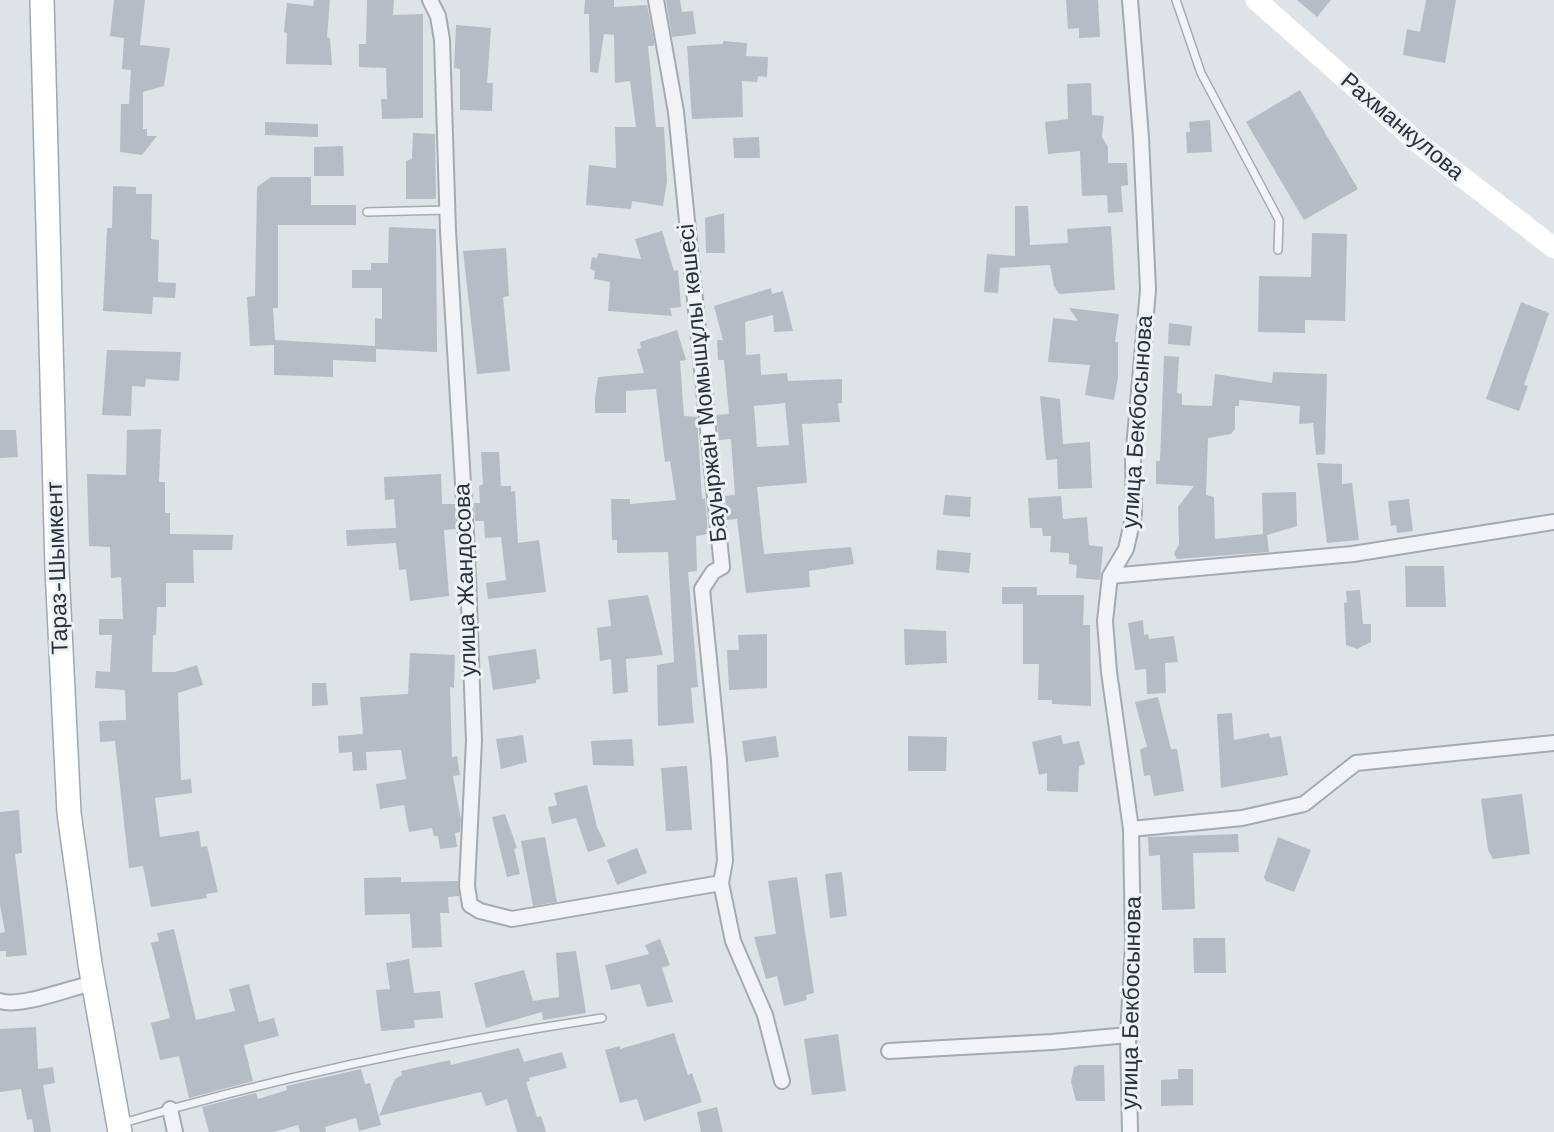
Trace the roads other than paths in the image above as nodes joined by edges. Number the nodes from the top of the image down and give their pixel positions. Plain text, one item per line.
1 (42, 0) edge
2 (430, 0) edge
3 (656, 0) edge
4 (1130, 0) edge
5 (1177, 0) edge
6 (1256, 0) edge
7 (447, 210) junction
8 (367, 212) dead end
9 (1554, 248) edge
10 (1278, 250) dead end
11 (1554, 522) edge
12 (1110, 576) junction
13 (1554, 743) edge
14 (1131, 829) junction
15 (721, 883) junction
16 (94, 983) junction
17 (0, 1001) edge
18 (602, 1018) dead end
19 (1128, 1035) junction
20 (889, 1051) dead end
21 (782, 1081) dead end
22 (170, 1109) junction
23 (119, 1128) edge
24 (175, 1132) edge
25 (1130, 1132) edge

1 - 16 main road, Тараз-Шымкент
2 - 7 street, улица Жандосова
3 - 15 street, Бауыржан Момышұлы көшесі
4 - 12 street, улица Бекбосынова
5 - 10 lane
6 - 9 street, Рахманкулова
7 - 8 lane
7 - 15 street, улица Жандосова
11 - 12 street
12 - 14 street, улица Бекбосынова
13 - 14 street
14 - 19 street, улица Бекбосынова
15 - 21 street, Бауыржан Момышұлы көшесі
16 - 17 street
16 - 23 main road, Тараз-Шымкент
18 - 22 lane
19 - 20 street
19 - 25 street, улица Бекбосынова
22 - 23 lane
22 - 24 street

